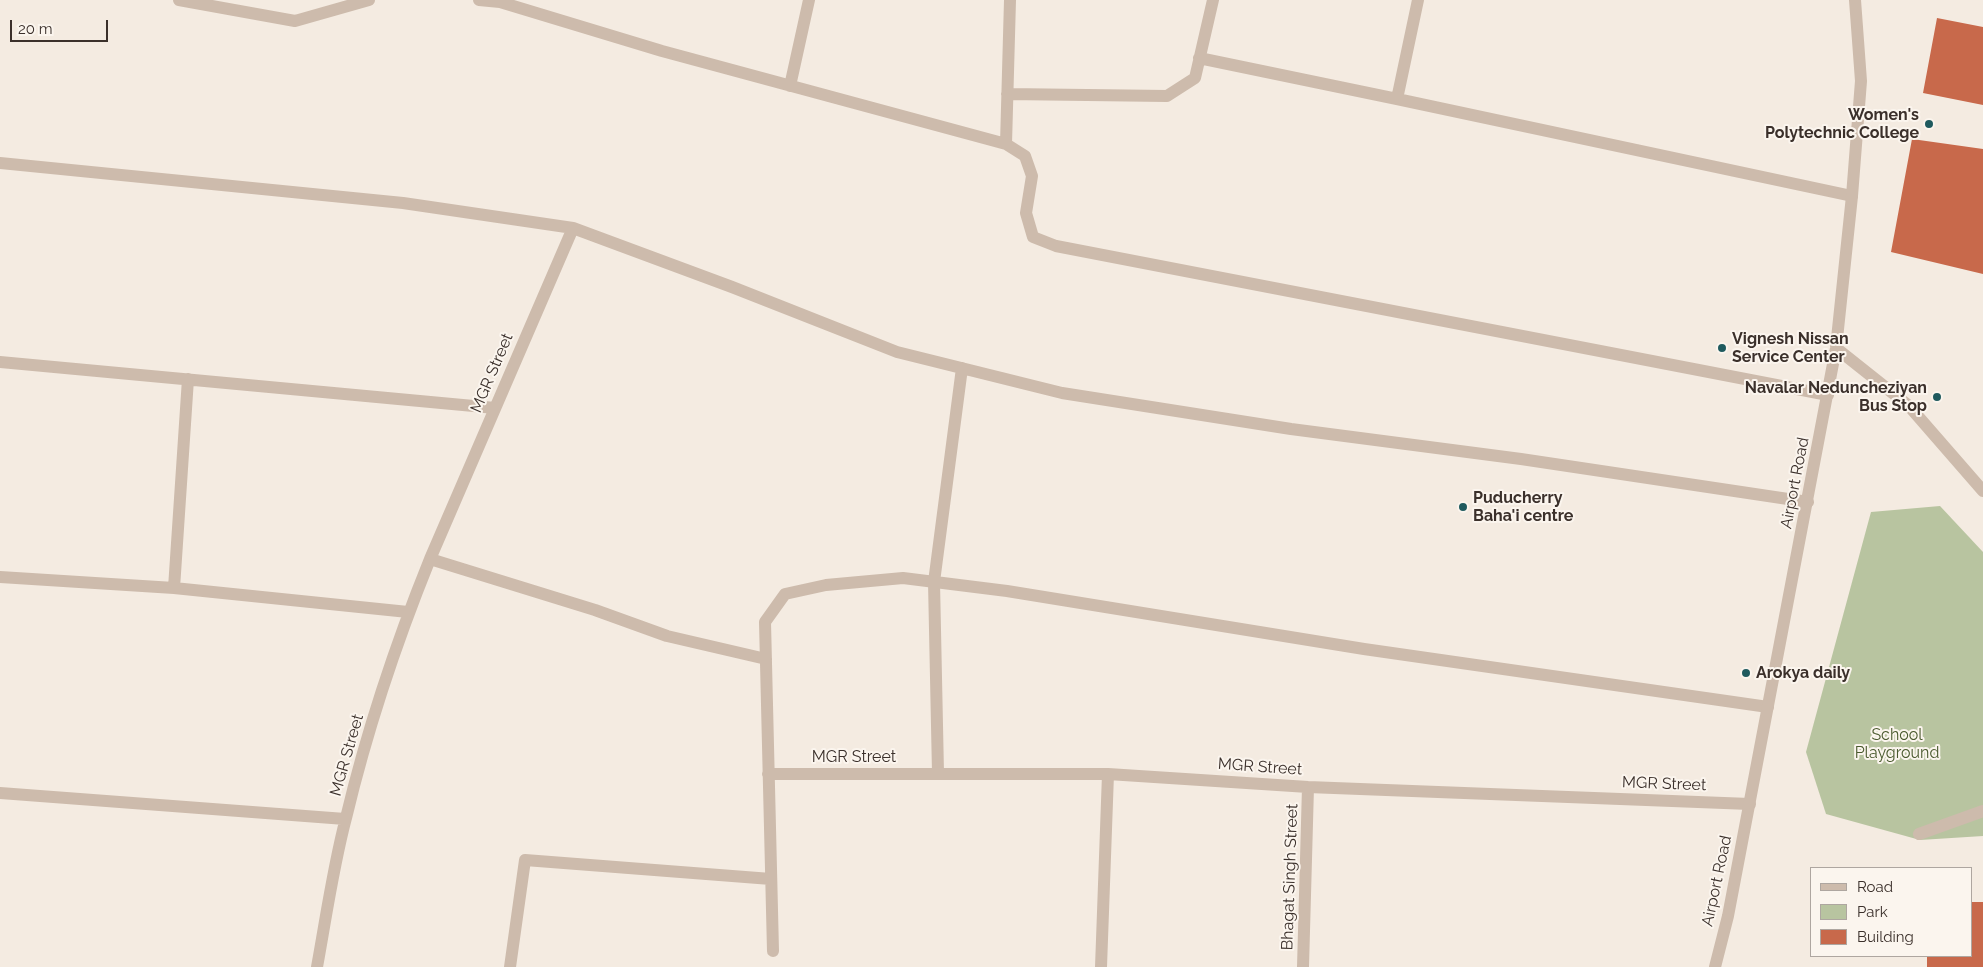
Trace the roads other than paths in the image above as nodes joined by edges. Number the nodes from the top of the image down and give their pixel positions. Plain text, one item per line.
1 (179, 0) edge
2 (369, 0) edge
3 (479, 0) edge
4 (809, 0) edge
5 (1010, 0) edge
6 (1213, 0) edge
7 (1418, 0) edge
8 (1855, 0) edge
9 (1199, 58) junction
10 (790, 86) junction
11 (1007, 94) junction
12 (1397, 99) junction
13 (1006, 144) junction
14 (0, 163) edge
15 (1852, 196) junction
16 (573, 228) junction
17 (1836, 348) junction
18 (0, 362) edge
19 (962, 368) junction
20 (188, 379) junction
21 (1828, 395) junction
22 (495, 408) junction
23 (1983, 491) edge
24 (1808, 502) junction
25 (430, 559) junction
26 (0, 577) edge
27 (934, 582) junction
28 (174, 588) junction
29 (408, 612) junction
30 (766, 659) junction
31 (1768, 707) junction
32 (938, 773) junction
33 (768, 774) junction
34 (1108, 774) junction
35 (1308, 787) junction
36 (0, 793) edge
37 (1750, 804) junction
38 (1983, 811) edge
39 (345, 819) junction
40 (1919, 834) dead end
41 (771, 879) junction
42 (773, 951) dead end
43 (316, 967) edge
44 (510, 967) edge
45 (1101, 967) edge
46 (1303, 967) edge
47 (1715, 967) edge

1 - 2 street
3 - 10 street
4 - 10 street
5 - 11 street
6 - 9 street
7 - 12 street
8 - 15 street, Airport Road
9 - 11 street
9 - 12 street
10 - 13 street
11 - 13 street
12 - 15 street
13 - 21 street
14 - 16 street
15 - 17 street, Airport Road
16 - 19 street
16 - 22 street, MGR Street
17 - 21 street, Airport Road
17 - 23 street
18 - 20 street
19 - 24 street
19 - 27 street
20 - 22 street
20 - 28 street
21 - 24 street, Airport Road
22 - 25 street, MGR Street
24 - 31 street, Airport Road
25 - 29 street, MGR Street
25 - 30 street
26 - 28 street
27 - 30 street
27 - 31 street
27 - 32 street
28 - 29 street
29 - 39 street, MGR Street
30 - 33 street
31 - 37 street, Airport Road
32 - 33 street, MGR Street
32 - 34 street, MGR Street
33 - 41 street
34 - 35 street, MGR Street
34 - 45 street
35 - 37 street, MGR Street
35 - 46 street, Bhagat Singh Street
36 - 39 street
37 - 47 street, Airport Road
38 - 40 street
39 - 43 street, MGR Street
41 - 42 street
41 - 44 street

